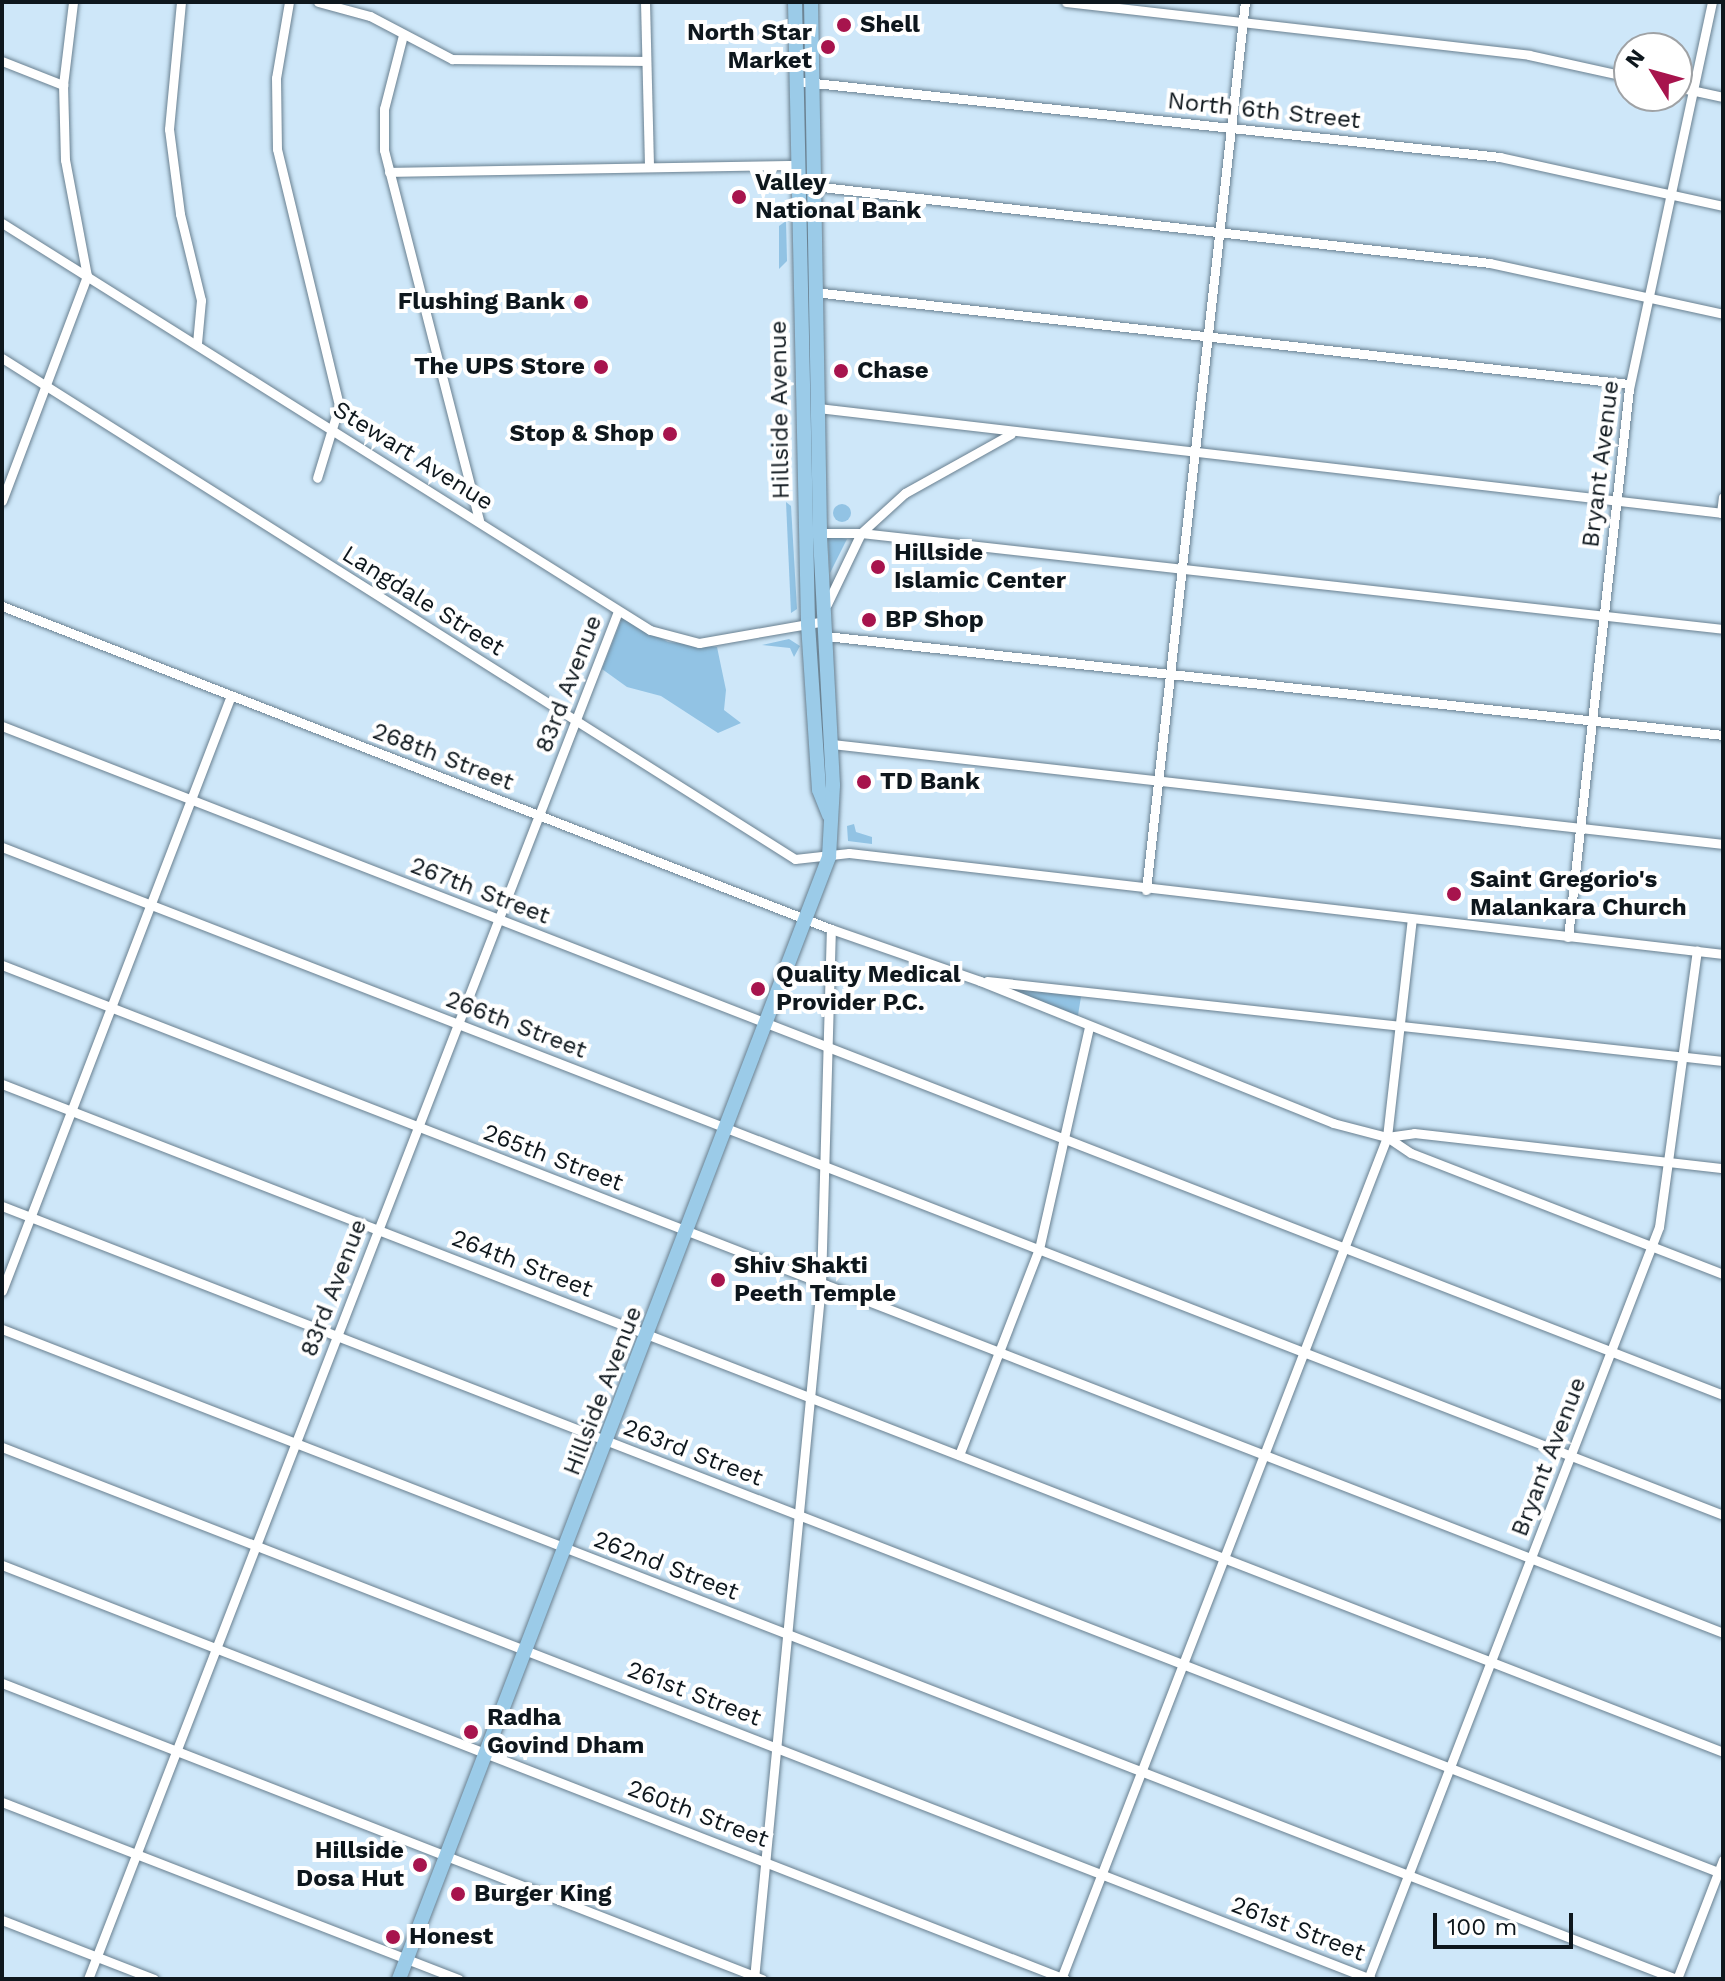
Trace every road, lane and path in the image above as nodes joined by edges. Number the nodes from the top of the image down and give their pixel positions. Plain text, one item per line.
1 (73, 2) edge
2 (181, 2) edge
3 (289, 2) edge
4 (318, 2) edge
5 (645, 2) edge
6 (795, 2) edge
7 (811, 2) edge
8 (1066, 2) edge
9 (1245, 2) edge
10 (1712, 2) edge
11 (1243, 22) junction
12 (403, 35) junction
13 (2, 61) edge
14 (646, 61) junction
15 (1613, 73) edge
16 (813, 80) junction
17 (796, 81) junction
18 (63, 85) junction
19 (1693, 86) edge
20 (1693, 90) edge
21 (1723, 97) edge
22 (1687, 112) edge
23 (1231, 128) junction
24 (798, 165) junction
25 (649, 167) junction
26 (389, 172) junction
27 (813, 186) junction
28 (1669, 194) junction
29 (1723, 206) edge
30 (2, 223) edge
31 (1219, 232) junction
32 (87, 276) junction
33 (807, 292) junction
34 (1647, 297) junction
35 (1723, 314) edge
36 (1207, 337) junction
37 (197, 343) junction
38 (2, 358) edge
39 (1629, 384) junction
40 (47, 386) junction
41 (818, 408) junction
42 (334, 431) junction
43 (1011, 434) junction
44 (1196, 454) junction
45 (317, 478) dead end
46 (4, 489) edge
47 (1723, 497) edge
48 (2, 501) edge
49 (1615, 501) junction
50 (1722, 513) edge
51 (479, 520) junction
52 (820, 533) junction
53 (861, 533) junction
54 (1181, 569) junction
55 (2, 606) edge
56 (618, 611) junction
57 (1603, 615) junction
58 (825, 623) junction
59 (808, 624) junction
60 (1723, 629) edge
61 (1170, 674) junction
62 (230, 698) junction
63 (1591, 720) junction
64 (576, 721) junction
65 (2, 726) edge
66 (1723, 735) edge
67 (832, 744) junction
68 (1158, 780) junction
69 (192, 800) junction
70 (539, 815) junction
71 (829, 815) junction
72 (1579, 828) junction
73 (1723, 844) edge
74 (2, 847) edge
75 (829, 857) junction
76 (1146, 890) junction
77 (152, 905) junction
78 (499, 919) junction
79 (808, 919) junction
80 (1412, 919) junction
81 (831, 929) junction
82 (1568, 937) junction
83 (1697, 951) junction
84 (1723, 954) edge
85 (2, 965) edge
86 (980, 981) junction
87 (112, 1008) junction
88 (458, 1024) junction
89 (768, 1024) junction
90 (1400, 1025) junction
91 (1089, 1028) junction
92 (831, 1048) junction
93 (1684, 1057) junction
94 (1723, 1061) edge
95 (2, 1084) edge
96 (72, 1111) junction
97 (418, 1127) junction
98 (728, 1129) junction
99 (1387, 1137) junction
100 (1062, 1138) junction
101 (1671, 1162) junction
102 (827, 1168) junction
103 (1723, 1168) edge
104 (2, 1206) edge
105 (31, 1218) junction
106 (379, 1229) junction
107 (689, 1232) junction
108 (1651, 1246) junction
109 (1345, 1248) junction
110 (1039, 1249) junction
111 (1723, 1274) edge
112 (821, 1284) junction
113 (2, 1291) edge
114 (2, 1329) edge
115 (649, 1335) junction
116 (337, 1336) junction
117 (1611, 1351) junction
118 (1305, 1352) junction
119 (999, 1353) junction
120 (1723, 1395) edge
121 (812, 1398) junction
122 (608, 1441) junction
123 (296, 1443) junction
124 (2, 1447) edge
125 (959, 1455) junction
126 (1265, 1456) junction
127 (1571, 1456) junction
128 (1723, 1515) edge
129 (799, 1516) junction
130 (256, 1546) junction
131 (566, 1548) junction
132 (1225, 1558) junction
133 (1531, 1559) junction
134 (2, 1565) edge
135 (1723, 1633) edge
136 (788, 1634) junction
137 (216, 1648) junction
138 (526, 1651) junction
139 (1491, 1662) junction
140 (1183, 1665) junction
141 (2, 1683) edge
142 (777, 1748) junction
143 (176, 1751) junction
144 (1723, 1752) edge
145 (486, 1754) junction
146 (1450, 1768) junction
147 (1141, 1772) junction
148 (2, 1802) edge
149 (136, 1854) junction
150 (447, 1856) junction
151 (1723, 1860) edge
152 (767, 1863) junction
153 (1101, 1873) junction
154 (1721, 1873) edge
155 (1409, 1875) junction
156 (2, 1920) edge
157 (96, 1957) junction
158 (407, 1959) junction
159 (757, 1978) edge
160 (1062, 1978) edge
161 (88, 1979) edge
162 (154, 1979) edge
163 (399, 1979) edge
164 (459, 1979) edge
165 (1369, 1979) edge
166 (1676, 1979) edge

1 - 18 street
2 - 37 street
3 - 42 street
4 - 12 street
5 - 14 street
6 - 17 main road, Hillside Avenue
7 - 16 main road, Hillside Avenue
8 - 11 street
9 - 11 street
10 - 19 street, Bryant Avenue
11 - 15 street
11 - 23 street
12 - 14 street
12 - 26 street
13 - 18 street
14 - 25 street
16 - 17 street, North 6th Street
16 - 23 street, North 6th Street
16 - 27 main road, Hillside Avenue
17 - 24 main road, Hillside Avenue
18 - 32 street
20 - 21 street
22 - 28 street, Bryant Avenue
23 - 28 street, North 6th Street
23 - 31 street
24 - 25 street
24 - 33 main road, Hillside Avenue
25 - 26 street
26 - 51 street
27 - 31 street
27 - 33 main road, Hillside Avenue
28 - 29 street, North 6th Street
28 - 34 street, Bryant Avenue
30 - 32 street, Stewart Avenue
31 - 34 street
31 - 36 street
32 - 37 street, Stewart Avenue
32 - 40 street
33 - 36 street
33 - 41 main road, Hillside Avenue
33 - 59 main road, Hillside Avenue
34 - 35 street
34 - 39 street, Bryant Avenue
36 - 39 street
36 - 44 street
37 - 42 street, Stewart Avenue
38 - 40 street, Langdale Street
39 - 49 street, Bryant Avenue
40 - 46 street
40 - 64 street, Langdale Street
41 - 43 street
41 - 52 main road, Hillside Avenue
42 - 45 street
42 - 51 street, Stewart Avenue
43 - 44 street
43 - 53 street
44 - 49 street
44 - 54 street
46 - 48 street
47 - 50 street
49 - 50 street
49 - 57 street, Bryant Avenue
51 - 56 street, Stewart Avenue
52 - 53 street
52 - 58 main road, Hillside Avenue
53 - 54 street
53 - 58 street
54 - 57 street
54 - 61 street
55 - 62 street, 268th Street
56 - 59 street, Stewart Avenue
56 - 64 street, 83rd Avenue
57 - 60 street
57 - 63 street, Bryant Avenue
58 - 59 street, Stewart Avenue
58 - 61 street, Stewart Avenue
58 - 67 main road, Hillside Avenue
59 - 71 main road, Hillside Avenue
61 - 63 street, Stewart Avenue
61 - 68 street
62 - 69 street
62 - 70 street, 268th Street
63 - 66 street, Stewart Avenue
63 - 72 street, Bryant Avenue
64 - 70 street, 83rd Avenue
64 - 75 street, Langdale Street
65 - 69 street, 267th Street
67 - 68 street
67 - 71 main road, Hillside Avenue
68 - 72 street
68 - 76 street
69 - 77 street
69 - 78 street, 267th Street
70 - 78 street, 83rd Avenue
70 - 79 street, 268th Street
71 - 75 main road, Hillside Avenue
72 - 73 street
72 - 82 street, Bryant Avenue
74 - 77 street, 266th Street
75 - 76 street, Langdale Street
75 - 79 main road, Hillside Avenue
76 - 80 street, Langdale Street
77 - 87 street
77 - 88 street, 266th Street
78 - 88 street, 83rd Avenue
78 - 89 street, 267th Street
79 - 81 street, 268th Street
79 - 89 main road, Hillside Avenue
80 - 82 street, Langdale Street
80 - 90 street
81 - 86 street, 268th Street
81 - 92 street
82 - 83 street, Langdale Street
83 - 84 street, Langdale Street
83 - 93 street, Bryant Avenue
85 - 87 street, 265th Street
86 - 90 street
86 - 91 street
87 - 96 street
87 - 97 street, 265th Street
88 - 97 street, 83rd Avenue
88 - 98 street, 266th Street
89 - 92 street, 267th Street
89 - 98 main road, Hillside Avenue
90 - 93 street
90 - 99 street
91 - 99 street
91 - 100 street
92 - 100 street, 267th Street
92 - 102 street
93 - 94 street
93 - 101 street, Bryant Avenue
95 - 96 street, 264th Street
96 - 105 street
96 - 106 street, 264th Street
97 - 106 street, 83rd Avenue
97 - 107 street, 265th Street
98 - 102 street, 266th Street
98 - 107 main road, Hillside Avenue
99 - 101 street
99 - 108 street
99 - 109 street
100 - 109 street, 267th Street
100 - 110 street
101 - 103 street
101 - 108 street, Bryant Avenue
102 - 110 street, 266th Street
102 - 112 street
104 - 105 street, 263rd Street
105 - 113 street
105 - 116 street, 263rd Street
106 - 115 street, 264th Street
106 - 116 street, 83rd Avenue
107 - 112 street, 265th Street
107 - 115 main road, Hillside Avenue
108 - 111 street
108 - 117 street, Bryant Avenue
109 - 117 street, 267th Street
109 - 118 street
110 - 118 street, 266th Street
110 - 119 street
112 - 119 street, 265th Street
112 - 121 street
114 - 123 street, 262nd Street
115 - 121 street, 264th Street
115 - 122 main road, Hillside Avenue
116 - 122 street, 263rd Street
116 - 123 street, 83rd Avenue
117 - 120 street, 267th Street
117 - 127 street, Bryant Avenue
118 - 126 street
118 - 127 street, 266th Street
119 - 125 street
119 - 126 street, 265th Street
121 - 125 street, 264th Street
121 - 129 street
122 - 129 street, 263rd Street
122 - 131 main road, Hillside Avenue
123 - 130 street, 83rd Avenue
123 - 131 street, 262nd Street
124 - 130 street, 261st Street
125 - 132 street, 264th Street
126 - 132 street
126 - 133 street, 265th Street
127 - 128 street, 266th Street
127 - 133 street, Bryant Avenue
129 - 136 street
129 - 140 street, 263rd Street
130 - 137 street, 83rd Avenue
130 - 138 street, 261st Street
131 - 136 street, 262nd Street
131 - 138 main road, Hillside Avenue
132 - 139 street, 264th Street
132 - 140 street
133 - 135 street, 265th Street
133 - 139 street, Bryant Avenue
134 - 137 street, 260th Street
136 - 142 street
136 - 147 street, 262nd Street
137 - 143 street, 83rd Avenue
137 - 145 street, 260th Street
138 - 142 street, 261st Street
138 - 145 main road, Hillside Avenue
139 - 144 street, 264th Street
139 - 146 street, Bryant Avenue
140 - 146 street, 263rd Street
140 - 147 street
141 - 143 street
142 - 152 street
142 - 153 street, 261st Street
143 - 149 street, 83rd Avenue
143 - 150 street
145 - 150 main road, Hillside Avenue
145 - 152 street, 260th Street
146 - 154 street, 263rd Street
146 - 155 street, Bryant Avenue
147 - 153 street
147 - 155 street, 262nd Street
148 - 149 street
149 - 157 street, 83rd Avenue
149 - 158 street
150 - 158 main road, Hillside Avenue
150 - 159 street
151 - 154 street
152 - 159 street
152 - 160 street, 260th Street
153 - 160 street
153 - 165 street, 261st Street
154 - 166 street
155 - 165 street, Bryant Avenue
155 - 166 street, 262nd Street
156 - 157 street
157 - 161 street, 83rd Avenue
157 - 162 street
158 - 163 main road, Hillside Avenue
158 - 164 street

